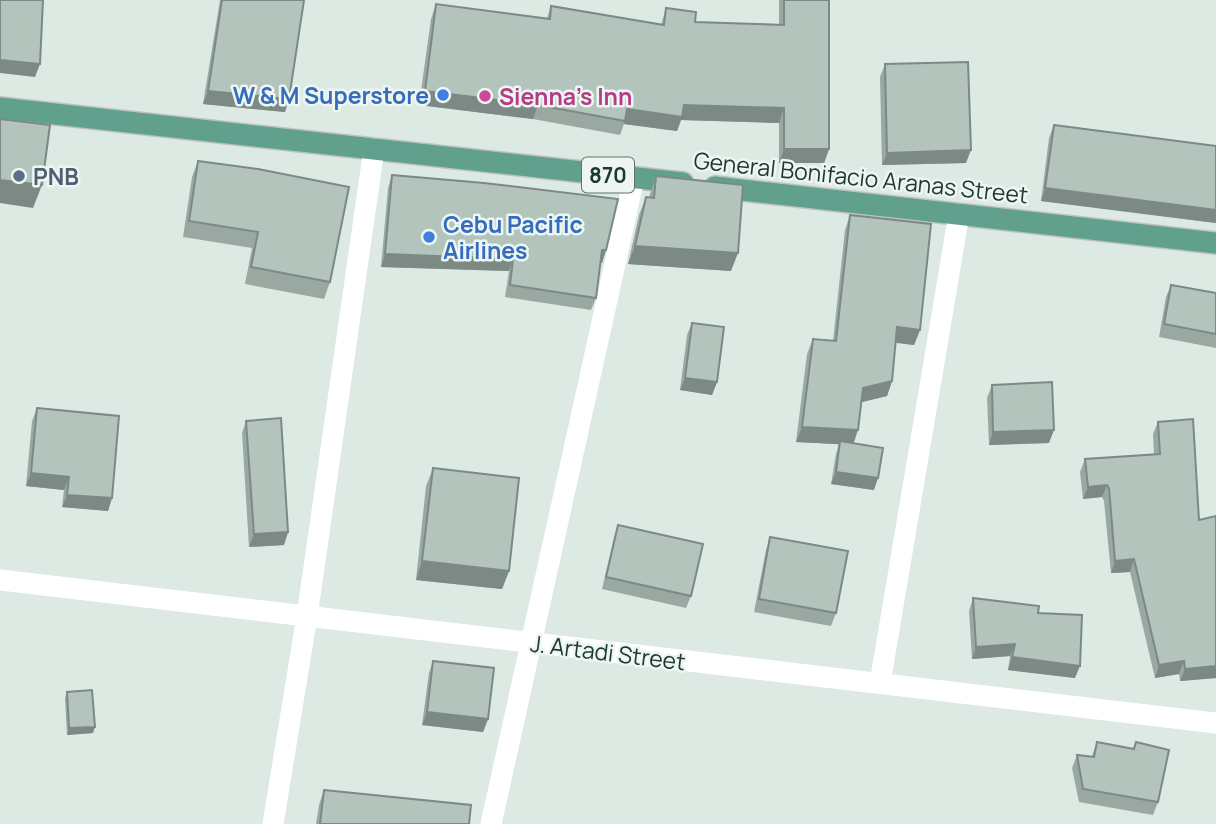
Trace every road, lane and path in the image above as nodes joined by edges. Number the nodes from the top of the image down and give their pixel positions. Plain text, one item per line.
1 (0, 108) edge
2 (374, 149) junction
3 (634, 178) junction
4 (959, 214) junction
5 (1216, 243) edge
6 (0, 580) edge
7 (307, 617) junction
8 (533, 643) junction
9 (880, 684) junction
10 (1216, 723) edge
11 (273, 824) edge
12 (491, 824) edge

1 - 2 main road, General Bonifacio Aranas Street / 870
2 - 3 main road, General Bonifacio Aranas Street / 870
2 - 7 street
3 - 4 main road, General Bonifacio Aranas Street / 870
3 - 8 street
4 - 5 main road, General Bonifacio Aranas Street / 870
4 - 9 street
6 - 7 street, J. Artadi Street
7 - 8 street, J. Artadi Street
7 - 11 street
8 - 9 street, J. Artadi Street
8 - 12 street
9 - 10 street, J. Artadi Street

